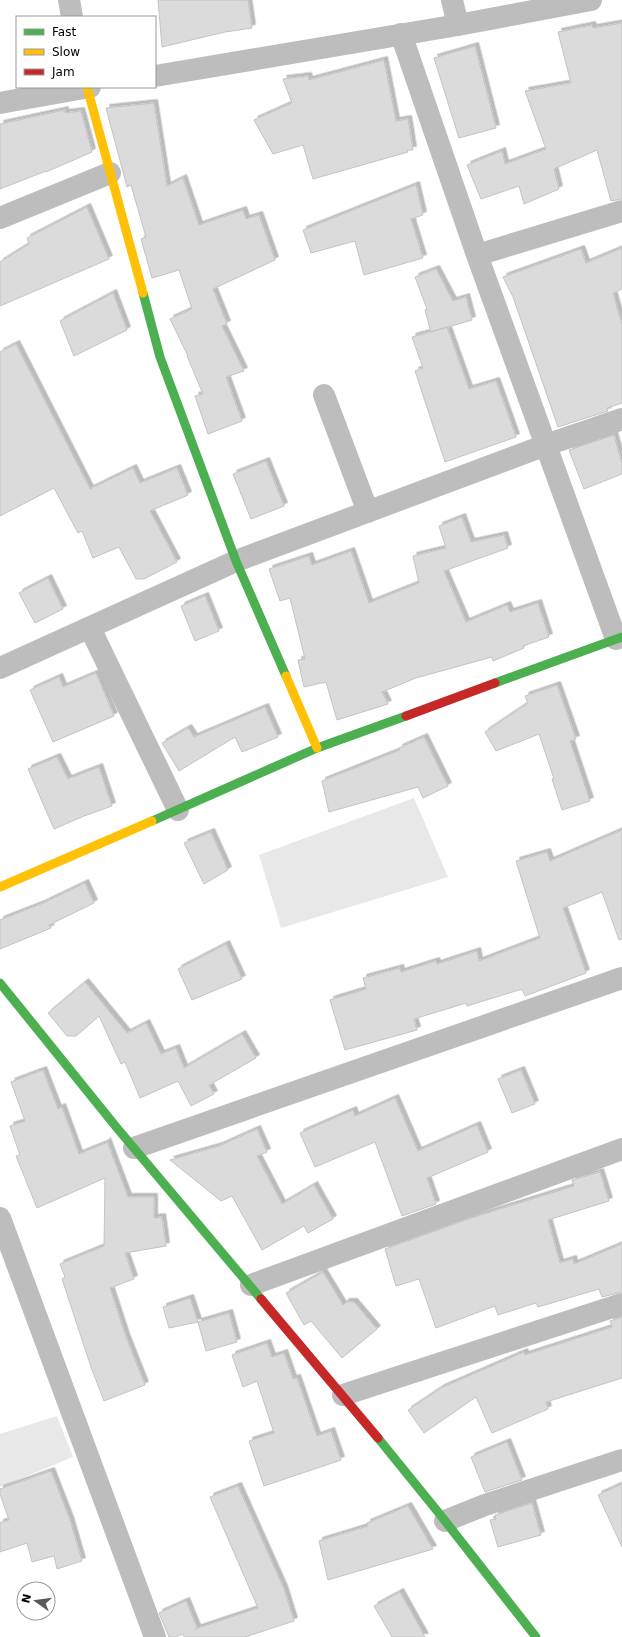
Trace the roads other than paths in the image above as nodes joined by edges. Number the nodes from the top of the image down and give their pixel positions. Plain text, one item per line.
1 (69, 0) edge
2 (452, 0) edge
3 (591, 0) edge
4 (72, 16) edge
5 (458, 25) junction
6 (401, 34) junction
7 (156, 76) edge
8 (82, 88) edge
9 (87, 88) edge
10 (0, 103) edge
11 (110, 173) junction
12 (622, 210) edge
13 (0, 218) edge
14 (477, 255) junction
15 (324, 395) dead end
16 (622, 419) edge
17 (546, 445) junction
18 (368, 512) junction
19 (236, 561) junction
20 (90, 628) junction
21 (619, 638) edge
22 (0, 668) edge
23 (317, 748) junction
24 (178, 810) junction
25 (0, 887) edge
26 (622, 978) edge
27 (0, 983) edge
28 (134, 1148) junction
29 (622, 1149) edge
30 (0, 1218) edge
31 (251, 1285) junction
32 (622, 1304) edge
33 (343, 1395) junction
34 (622, 1460) edge
35 (445, 1521) junction
36 (155, 1637) edge
37 (536, 1637) edge

1 - 4 street
2 - 5 street
3 - 5 street
5 - 6 street
6 - 7 street
6 - 14 street
8 - 10 street
9 - 11 street
11 - 13 street
11 - 19 street
12 - 14 street
14 - 17 street
15 - 18 street
16 - 17 street
17 - 18 street
17 - 21 street
18 - 19 street
19 - 20 street
19 - 23 street
20 - 22 street
20 - 24 street
21 - 23 street
23 - 24 street
24 - 25 street
26 - 28 street
27 - 28 street
28 - 31 street
29 - 31 street
30 - 36 street
31 - 33 street
32 - 33 street
33 - 35 street
34 - 35 street
35 - 37 street

